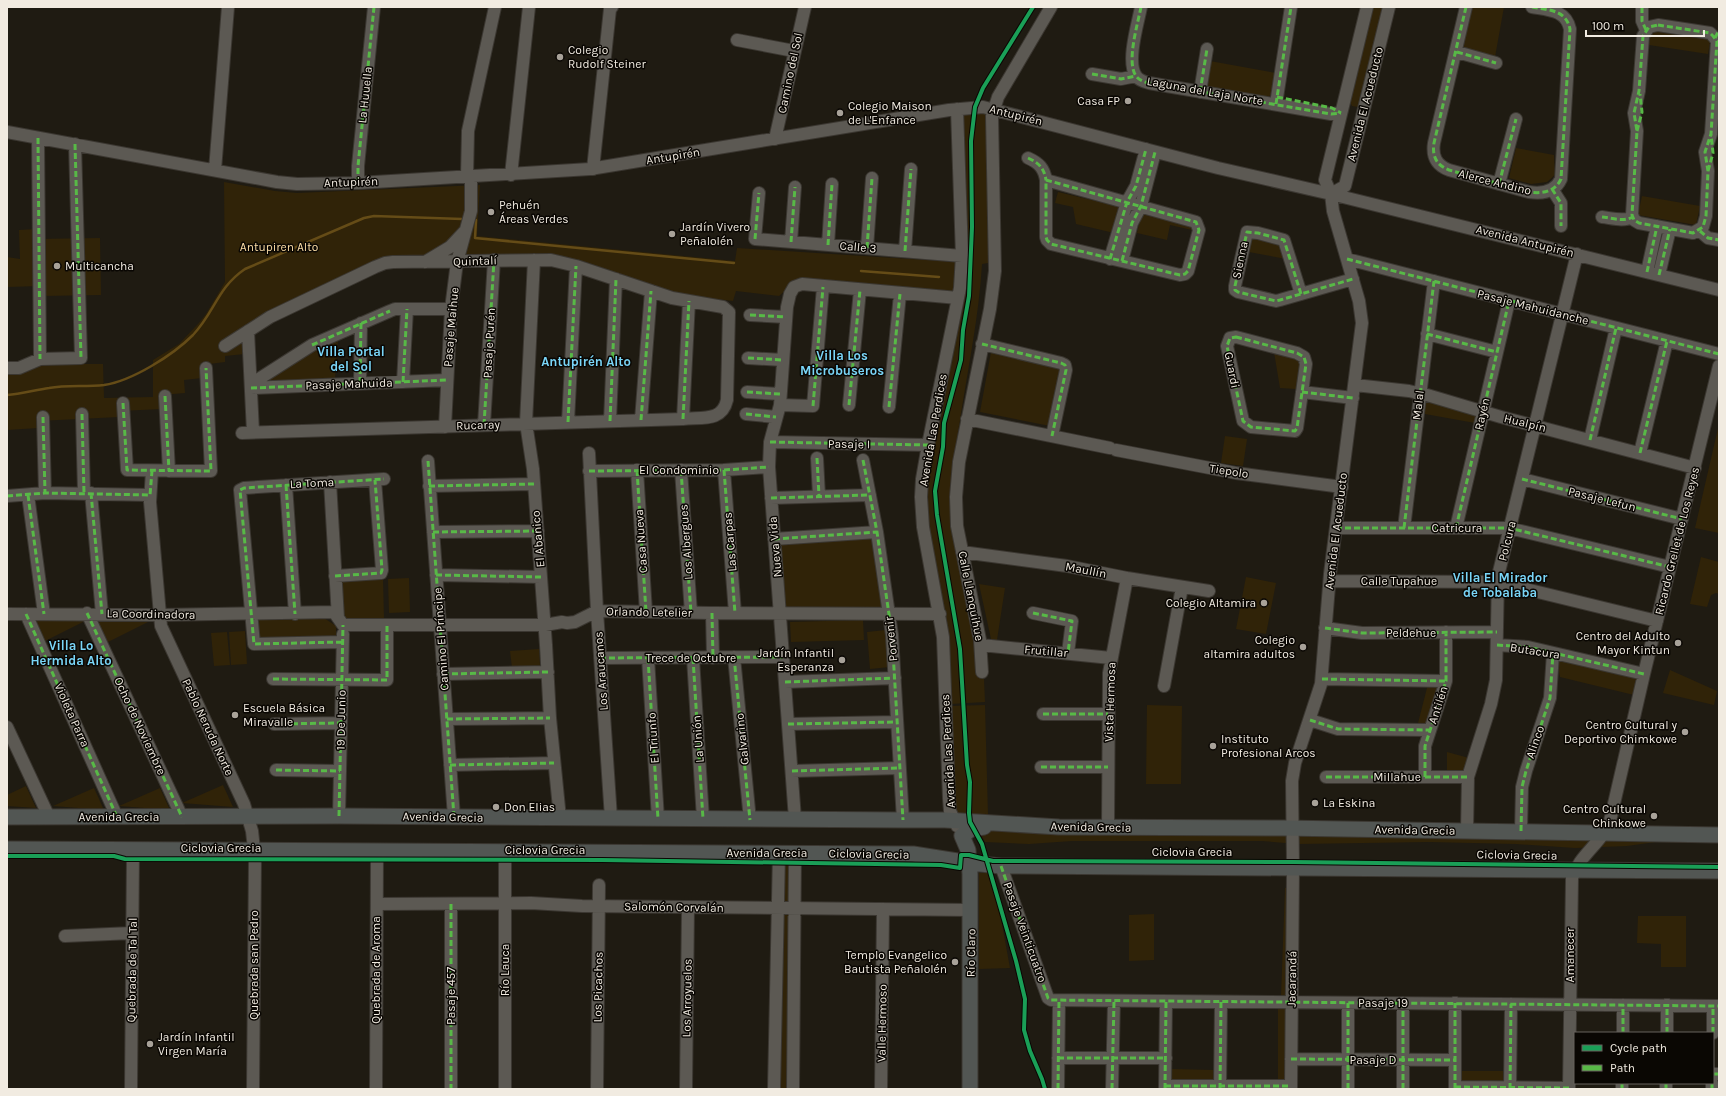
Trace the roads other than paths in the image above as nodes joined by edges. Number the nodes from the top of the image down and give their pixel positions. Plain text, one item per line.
1 (228, 7) edge
2 (374, 7) edge
3 (494, 7) edge
4 (529, 7) edge
5 (612, 7) edge
6 (805, 7) edge
7 (1051, 7) edge
8 (1141, 7) edge
9 (1291, 7) edge
10 (1367, 7) edge
11 (1389, 7) edge
12 (1466, 7) edge
13 (1532, 7) edge
14 (1642, 7) edge
15 (1646, 30) junction
16 (1717, 34) edge
17 (737, 40) dead end
18 (1207, 49) dead end
19 (794, 51) junction
20 (1456, 52) junction
21 (1496, 63) dead end
22 (1092, 74) dead end
23 (1136, 76) junction
24 (1200, 92) junction
25 (1276, 100) junction
26 (957, 109) junction
27 (993, 109) junction
28 (1341, 112) junction
29 (1362, 117) junction
30 (1516, 119) dead end
31 (7, 132) edge
32 (38, 138) junction
33 (775, 139) junction
34 (75, 144) junction
35 (1150, 150) junction
36 (1028, 158) dead end
37 (593, 169) junction
38 (911, 169) dead end
39 (215, 170) junction
40 (511, 174) junction
41 (469, 177) junction
42 (872, 178) dead end
43 (1046, 180) junction
44 (358, 182) junction
45 (832, 184) dead end
46 (1499, 184) junction
47 (795, 186) dead end
48 (1552, 189) junction
49 (759, 193) dead end
50 (1331, 194) junction
51 (1127, 202) junction
52 (1140, 206) junction
53 (1602, 217) dead end
54 (1633, 217) junction
55 (1561, 226) dead end
56 (1657, 226) junction
57 (1670, 229) junction
58 (466, 230) junction
59 (1700, 231) junction
60 (1719, 240) edge
61 (791, 242) junction
62 (828, 245) junction
63 (867, 248) junction
64 (905, 251) junction
65 (1577, 254) junction
66 (962, 256) junction
67 (1347, 259) junction
68 (494, 260) junction
69 (534, 260) junction
70 (1116, 260) junction
71 (424, 262) junction
72 (457, 262) junction
73 (576, 266) junction
74 (1647, 272) junction
75 (1659, 275) junction
76 (616, 279) junction
77 (1353, 279) junction
78 (1434, 282) junction
79 (823, 286) junction
80 (860, 290) junction
81 (1719, 290) edge
82 (651, 291) junction
83 (900, 294) junction
84 (1301, 294) junction
85 (958, 298) junction
86 (689, 301) junction
87 (1510, 301) junction
88 (407, 309) junction
89 (451, 309) junction
90 (1562, 314) junction
91 (750, 315) dead end
92 (786, 317) junction
93 (361, 323) junction
94 (1616, 328) junction
95 (248, 331) junction
96 (1427, 334) junction
97 (1667, 341) junction
98 (982, 344) junction
99 (225, 346) dead end
100 (1497, 352) junction
101 (1719, 354) edge
102 (748, 358) dead end
103 (40, 359) junction
104 (783, 360) junction
105 (1719, 366) edge
106 (7, 368) edge
107 (206, 368) dead end
108 (446, 380) junction
109 (403, 382) junction
110 (360, 383) junction
111 (251, 386) junction
112 (1355, 386) junction
113 (747, 392) dead end
114 (1302, 392) junction
115 (1419, 393) junction
116 (165, 396) dead end
117 (1353, 398) junction
118 (780, 400) junction
119 (123, 403) dead end
120 (849, 405) dead end
121 (889, 407) dead end
122 (1483, 412) junction
123 (82, 414) dead end
124 (746, 414) dead end
125 (714, 416) joint
126 (43, 417) dead end
127 (776, 417) junction
128 (683, 419) junction
129 (967, 419) junction
130 (641, 420) junction
131 (610, 421) junction
132 (568, 422) junction
133 (526, 424) junction
134 (484, 425) junction
135 (1534, 426) junction
136 (445, 427) junction
137 (1052, 436) junction
138 (1590, 440) junction
139 (770, 442) junction
140 (928, 445) junction
141 (588, 452) dead end
142 (1640, 453) junction
143 (817, 458) dead end
144 (863, 460) dead end
145 (428, 461) dead end
146 (769, 467) junction
147 (1695, 468) junction
148 (637, 470) junction
149 (681, 470) junction
150 (724, 470) junction
151 (152, 471) junction
152 (169, 471) junction
153 (589, 472) junction
154 (1522, 479) junction
155 (330, 482) junction
156 (534, 484) junction
157 (286, 485) junction
158 (429, 486) junction
159 (1342, 487) junction
160 (44, 493) junction
161 (87, 493) junction
162 (28, 495) junction
163 (150, 495) junction
164 (870, 495) junction
165 (7, 496) edge
166 (819, 496) junction
167 (771, 498) junction
168 (1682, 519) junction
169 (1336, 528) junction
170 (1404, 528) junction
171 (1456, 528) junction
172 (1510, 528) junction
173 (538, 531) junction
174 (433, 532) junction
175 (877, 532) junction
176 (774, 538) junction
177 (962, 552) junction
178 (1670, 567) junction
179 (436, 575) junction
180 (335, 576) junction
181 (541, 577) junction
182 (1126, 578) junction
183 (1330, 581) junction
184 (1497, 582) junction
185 (1182, 587) junction
186 (1208, 590) dead end
187 (596, 611) junction
188 (646, 612) junction
189 (87, 613) junction
190 (691, 613) junction
191 (712, 613) junction
192 (735, 613) junction
193 (780, 613) junction
194 (1033, 613) dead end
195 (7, 614) edge
196 (26, 614) junction
197 (44, 614) junction
198 (102, 614) junction
199 (251, 614) junction
200 (295, 614) junction
201 (889, 614) junction
202 (940, 614) junction
203 (160, 615) junction
204 (1657, 621) junction
205 (340, 622) junction
206 (387, 625) junction
207 (545, 625) junction
208 (440, 626) junction
209 (1325, 628) junction
210 (1446, 632) junction
211 (1497, 632) junction
212 (342, 642) junction
213 (981, 645) junction
214 (1497, 645) junction
215 (1068, 653) junction
216 (1553, 653) junction
217 (734, 657) junction
218 (783, 657) junction
219 (600, 658) junction
220 (648, 658) junction
221 (693, 658) junction
222 (713, 658) junction
223 (1111, 658) junction
224 (548, 672) junction
225 (982, 672) dead end
226 (443, 674) junction
227 (1644, 674) junction
228 (895, 678) junction
229 (273, 679) dead end
230 (1322, 679) junction
231 (342, 680) junction
232 (1446, 681) junction
233 (785, 682) junction
234 (1164, 686) dead end
235 (1043, 714) dead end
236 (1108, 714) junction
237 (550, 718) junction
238 (447, 719) junction
239 (1310, 720) junction
240 (897, 722) junction
241 (341, 723) junction
242 (274, 724) dead end
243 (788, 724) junction
244 (7, 727) edge
245 (1429, 730) junction
246 (554, 763) junction
247 (450, 765) junction
248 (1041, 767) dead end
249 (1108, 767) junction
250 (900, 768) junction
251 (276, 770) dead end
252 (340, 771) junction
253 (792, 771) junction
254 (1326, 777) dead end
255 (1424, 777) junction
256 (1468, 777) junction
257 (49, 816) junction
258 (249, 816) junction
259 (339, 816) junction
260 (7, 817) edge
261 (117, 817) junction
262 (182, 817) junction
263 (454, 817) junction
264 (560, 818) junction
265 (611, 818) junction
266 (658, 819) junction
267 (703, 819) junction
268 (795, 819) junction
269 (750, 820) junction
270 (903, 820) junction
271 (954, 821) junction
272 (1010, 825) junction
273 (1108, 828) junction
274 (1292, 828) junction
275 (1467, 831) junction
276 (1522, 831) junction
277 (1605, 832) junction
278 (1719, 835) edge
279 (962, 836) junction
280 (254, 846) junction
281 (7, 849) edge
282 (133, 850) junction
283 (377, 852) junction
284 (505, 852) junction
285 (779, 853) junction
286 (795, 853) junction
287 (970, 864) junction
288 (1001, 866) junction
289 (1293, 868) junction
290 (1574, 871) junction
291 (1719, 871) edge
292 (599, 886) dead end
293 (377, 904) junction
294 (451, 904) junction
295 (506, 904) junction
296 (599, 906) junction
297 (688, 907) junction
298 (778, 908) junction
299 (795, 908) junction
300 (883, 909) junction
301 (971, 910) junction
302 (132, 933) junction
303 (65, 936) dead end
304 (1053, 999) junction
305 (1114, 1001) junction
306 (1166, 1002) junction
307 (1220, 1002) junction
308 (1291, 1002) junction
309 (1348, 1003) junction
310 (1403, 1003) junction
311 (1455, 1004) junction
312 (1511, 1004) junction
313 (1570, 1005) junction
314 (1623, 1005) junction
315 (1667, 1005) junction
316 (1716, 1006) edge
317 (1623, 1032) edge
318 (1667, 1032) edge
319 (1713, 1032) edge
320 (1058, 1058) junction
321 (1112, 1058) junction
322 (1166, 1058) junction
323 (1291, 1059) junction
324 (1348, 1059) junction
325 (1403, 1060) junction
326 (1455, 1060) junction
327 (1165, 1087) edge
328 (1220, 1087) edge
329 (1291, 1088) edge
330 (1455, 1088) edge
331 (1510, 1088) edge
332 (1569, 1088) edge
333 (131, 1089) edge
334 (253, 1089) edge
335 (376, 1089) edge
336 (451, 1089) edge
337 (505, 1089) edge
338 (597, 1089) edge
339 (686, 1089) edge
340 (774, 1089) edge
341 (793, 1089) edge
342 (881, 1089) edge
343 (970, 1089) edge
344 (1058, 1089) edge
345 (1112, 1089) edge
346 (1348, 1089) edge
347 (1403, 1089) edge

1 - 39 street
2 - 44 street, La Huuella
3 - 41 street, Pasaje Maihue
4 - 40 street
5 - 37 street
6 - 19 street, Camino del Sol
7 - 27 street
8 - 23 street
9 - 25 street
10 - 28 street, Avenida El Acueducto
11 - 29 street, Avenida El Acueducto
12 - 20 street, Alerce Andino
13 - 48 street
14 - 15 street
15 - 16 street
15 - 54 street
16 - 59 street
17 - 19 street
18 - 24 street
19 - 33 street, Camino del Sol
20 - 21 street
20 - 46 street, Alerce Andino
22 - 23 street
23 - 24 street, Laguna del Laja Norte
24 - 25 street, Laguna del Laja Norte
25 - 28 street, Laguna del Laja Norte
26 - 27 street, Antupirén
26 - 33 street, Antupirén
26 - 66 street, Avenida Las Perdices
27 - 35 street, Antupirén
27 - 98 street
28 - 29 street, Laguna del Laja Norte
28 - 50 street, Avenida El Acueducto
29 - 50 street, Avenida El Acueducto
30 - 46 street
31 - 32 street, Antupirén
32 - 34 street, Antupirén
32 - 103 street
33 - 37 street, Antupirén
34 - 39 street, Antupirén
34 - 103 street
35 - 50 street, Antupirén
35 - 51 street
35 - 52 street
36 - 43 street
37 - 40 street, Antupirén
38 - 64 street
39 - 44 street, Antupirén
40 - 41 street, Antupirén
41 - 44 street, Antupirén
41 - 58 street, Pasaje Maihue
42 - 63 street
43 - 51 street
43 - 70 street
45 - 62 street
46 - 48 street, Alerce Andino
47 - 61 street
48 - 55 street
49 - 61 street, Calle 3
50 - 65 street, Avenida Antupirén
50 - 67 street, Avenida El Acueducto
51 - 52 street
51 - 70 street
52 - 70 street
52 - 70 street
53 - 54 street
54 - 56 street
56 - 57 street
56 - 74 street
57 - 59 street
57 - 75 street
58 - 71 street, Pasaje Maihue
58 - 72 street, Pasaje Maihue
59 - 60 street
61 - 62 street, Calle 3
62 - 63 street, Calle 3
63 - 64 street, Calle 3
64 - 66 street, Calle 3
65 - 74 street, Avenida Antupirén
65 - 90 street, Polcura
66 - 85 street, Avenida Las Perdices
67 - 77 street, Avenida El Acueducto
67 - 78 street, Pasaje Mahuidanche
68 - 69 street, Quintalí
68 - 72 street, Quintalí
68 - 134 street, Pasaje Purén
69 - 73 street, Quintalí
69 - 133 street, El Abanico
71 - 72 street, Quintalí
71 - 95 street, Quintalí
72 - 89 street, Pasaje Maihue
73 - 76 street, Quintalí
73 - 132 street
74 - 75 street, Avenida Antupirén
75 - 81 street, Avenida Antupirén
76 - 82 street, Quintalí
76 - 131 street
77 - 84 street, Sienna
77 - 112 street, Avenida El Acueducto
78 - 87 street, Pasaje Mahuidanche
78 - 96 street, Malal
79 - 80 street
79 - 92 street, Nueva Vida
79 - 118 street
80 - 83 street
80 - 120 street
82 - 86 street, Quintalí
82 - 130 street
83 - 85 street
83 - 121 street
84 - 84 street, Sienna
85 - 140 street, Avenida Las Perdices
86 - 125 street, Quintalí
86 - 128 street
87 - 90 street, Pasaje Mahuidanche
87 - 100 street, Rayén
88 - 89 street
88 - 93 street
88 - 109 street
89 - 108 street, Pasaje Maihue
90 - 94 street, Pasaje Mahuidanche
90 - 135 street, Polcura
91 - 92 street
92 - 104 street, Nueva Vida
93 - 110 street
93 - 111 street
94 - 97 street, Pasaje Mahuidanche
94 - 138 street
95 - 99 street, Quintalí
95 - 111 street
96 - 100 street
96 - 115 street, Malal
97 - 101 street, Pasaje Mahuidanche
97 - 142 street
98 - 129 street
98 - 137 street
100 - 122 street, Rayén
102 - 104 street
103 - 106 street
104 - 118 street, Nueva Vida
105 - 147 street, Ricardo Grellet de Los Reyes
107 - 152 street
108 - 109 street, Pasaje Mahuida
108 - 136 street, Pasaje Maihue
109 - 110 street, Pasaje Mahuida
110 - 111 street, Pasaje Mahuida
111 - 136 street, Rucaray
112 - 115 street, Hualpín
112 - 117 street, Avenida El Acueducto
113 - 118 street
114 - 114 street, Guardi
114 - 117 street
115 - 122 street, Hualpín
115 - 170 street, Malal
116 - 152 street
117 - 159 street, Avenida El Acueducto
118 - 127 street, Nueva Vida
119 - 151 street
122 - 135 street, Hualpín
122 - 171 street, Rayén
123 - 161 street
124 - 127 street
125 - 128 street, Rucaray
126 - 160 street
127 - 139 street, Nueva Vida
128 - 130 street, Rucaray
129 - 137 street, Tiepolo
129 - 177 street, Calle Llanquihue
130 - 131 street, Rucaray
131 - 132 street, Rucaray
132 - 133 street, Rucaray
133 - 134 street, Rucaray
133 - 156 street, El Abanico
134 - 136 street, Rucaray
135 - 138 street, Hualpín
135 - 154 street, Polcura
137 - 159 street, Tiepolo
138 - 142 street, Hualpín
139 - 140 street, Pasaje I
139 - 146 street, Nueva Vida
140 - 202 street, Avenida Las Perdices
141 - 153 street, Los Araucanos
142 - 147 street, Hualpín
143 - 166 street
144 - 164 street, Porvenir
145 - 158 street, Camino El Príncipe
146 - 150 street, El Condominio
146 - 167 street, Nueva Vida
147 - 168 street, Ricardo Grellet de Los Reyes
148 - 149 street, El Condominio
148 - 153 street, El Condominio
148 - 188 street, Casa Nueva
149 - 150 street, El Condominio
149 - 190 street, Los Albergues
150 - 192 street, Las Carpas
151 - 152 street
151 - 163 street, Pablo Neruda Norte
153 - 187 street, Los Araucanos
154 - 168 street, Pasaje Lefun
154 - 172 street, Polcura
155 - 157 street, La Toma
155 - 180 street, 19 De Junio
155 - 180 street, La Toma
156 - 158 street
156 - 173 street, El Abanico
157 - 199 street, La Toma
157 - 200 street
158 - 174 street, Camino El Príncipe
159 - 169 street, Avenida El Acueducto
160 - 161 street
160 - 162 street
161 - 163 street
161 - 198 street
162 - 165 street
162 - 197 street
163 - 203 street, Pablo Neruda Norte
164 - 166 street
164 - 175 street, Porvenir
166 - 167 street
167 - 176 street, Nueva Vida
168 - 178 street, Ricardo Grellet de Los Reyes
169 - 170 street, Catricura
169 - 183 street, Avenida El Acueducto
170 - 171 street, Catricura
171 - 172 street, Catricura
172 - 178 street, Catricura
172 - 184 street, Polcura
173 - 174 street
173 - 181 street, El Abanico
174 - 179 street, Camino El Príncipe
175 - 176 street
175 - 201 street, Porvenir
176 - 193 street, Nueva Vida
177 - 182 street, Maullín
177 - 213 street, Calle Llanquihue
178 - 204 street, Ricardo Grellet de Los Reyes
179 - 181 street
179 - 208 street, Camino El Príncipe
180 - 205 street, 19 De Junio
181 - 207 street, El Abanico
182 - 185 street, Maullín
182 - 223 street, Vista Hermosa
183 - 184 street, Calle Tupahue
183 - 209 street, Avenida El Acueducto
184 - 204 street, Calle Tupahue
184 - 211 street, Polcura
185 - 186 street, Maullín
185 - 234 street
187 - 188 street, Orlando Letelier
187 - 207 street, Orlando Letelier
187 - 219 street, Los Araucanos
188 - 190 street, Orlando Letelier
189 - 197 street, La Coordinadora
189 - 198 street, La Coordinadora
189 - 262 street, Ocho de Noviembre
190 - 191 street, Orlando Letelier
191 - 192 street, Orlando Letelier
191 - 222 street
192 - 193 street, Orlando Letelier
193 - 201 street, Orlando Letelier
193 - 218 street, Nueva Vida
194 - 215 street
195 - 196 street, La Coordinadora
196 - 197 street, La Coordinadora
196 - 261 street, Violeta Parra
198 - 203 street, La Coordinadora
199 - 200 street, La Coordinadora
199 - 203 street, La Coordinadora
199 - 212 street
200 - 205 street, Orlando Letelier
201 - 202 street, Orlando Letelier
201 - 228 street, Porvenir
202 - 271 street, Avenida Las Perdices
203 - 258 street, Pablo Neruda Norte
204 - 227 street, Ricardo Grellet de Los Reyes
205 - 206 street, Orlando Letelier
205 - 212 street, 19 De Junio
206 - 208 street, Orlando Letelier
206 - 231 street
207 - 208 street, Orlando Letelier
207 - 224 street, El Abanico
208 - 226 street, Camino El Príncipe
209 - 210 street, Peldehue
209 - 230 street, Avenida El Acueducto
210 - 211 street, Peldehue
210 - 232 street, Antilén
211 - 214 street, Polcura
212 - 231 street, 19 De Junio
213 - 215 street, Frutillar
213 - 225 street, Calle Llanquihue
214 - 216 street, Butacura
214 - 256 street, Polcura
215 - 223 street, Frutillar
216 - 227 street, Butacura
216 - 276 street, Alinco
217 - 218 street, Trece de Octubre
217 - 222 street, Trece de Octubre
217 - 269 street, Galvarino
218 - 233 street, Nueva Vida
219 - 220 street, Trece de Octubre
219 - 265 street, Los Araucanos
220 - 221 street, Trece de Octubre
220 - 266 street, El Triunfo
221 - 222 street, Trece de Octubre
221 - 267 street, La Unión
223 - 236 street, Vista Hermosa
224 - 226 street
224 - 237 street, El Abanico
226 - 238 street, Camino El Príncipe
227 - 277 street, Ricardo Grellet de Los Reyes
228 - 233 street
228 - 240 street, Porvenir
229 - 231 street
230 - 232 street
230 - 239 street, Avenida El Acueducto
231 - 241 street, 19 De Junio
232 - 245 street, Antilén
233 - 243 street, Nueva Vida
235 - 236 street
236 - 249 street, Vista Hermosa
237 - 238 street
237 - 246 street, El Abanico
238 - 247 street, Camino El Príncipe
239 - 245 street
239 - 274 street, Avenida El Acueducto
240 - 243 street
240 - 250 street, Porvenir
241 - 242 street
241 - 252 street, 19 De Junio
243 - 253 street, Nueva Vida
244 - 257 street
245 - 255 street, Antilén
246 - 247 street
246 - 264 street, El Abanico
247 - 263 street, Camino El Príncipe
248 - 249 street
249 - 273 street, Vista Hermosa
250 - 253 street
250 - 270 street, Porvenir
251 - 252 street
252 - 259 street, 19 De Junio
253 - 268 street, Nueva Vida
254 - 255 street, Millahue
255 - 256 street, Millahue
256 - 275 street, Polcura
257 - 260 main road, Avenida Grecia
257 - 261 main road, Avenida Grecia
258 - 259 main road, Avenida Grecia
258 - 262 main road, Avenida Grecia
258 - 280 street, Pablo Neruda Norte
259 - 263 main road, Avenida Grecia
261 - 262 main road, Avenida Grecia
263 - 264 main road, Avenida Grecia
264 - 265 main road, Avenida Grecia
265 - 266 main road, Avenida Grecia
266 - 267 main road, Avenida Grecia
267 - 269 main road, Avenida Grecia
268 - 269 main road, Avenida Grecia
268 - 270 main road, Avenida Grecia
270 - 271 main road, Avenida Grecia
271 - 272 main road, Avenida Grecia
271 - 279 street, Río Claro
272 - 273 main road, Avenida Grecia
272 - 279 main road
273 - 274 main road, Avenida Grecia
274 - 275 main road, Avenida Grecia
274 - 289 street, Avenida El Acueducto
275 - 276 main road, Avenida Grecia
276 - 277 main road, Avenida Grecia
277 - 278 main road, Avenida Grecia
277 - 290 street, Amanecer
279 - 287 main road, Río Claro
280 - 282 main road, Avenida Grecia
280 - 283 main road, Avenida Grecia
280 - 334 street, Quebrada san Pedro
281 - 282 main road, Avenida Grecia
282 - 302 street, Quebrada de Tal Tal
283 - 284 main road, Avenida Grecia
283 - 293 street, Quebrada de Aroma
284 - 285 main road, Avenida Grecia
284 - 295 street, Río Lauca
285 - 286 main road, Avenida Grecia
285 - 298 street
286 - 287 main road, Avenida Grecia
286 - 299 street
287 - 288 main road, Avenida Grecia
287 - 301 main road, Río Claro
288 - 289 main road, Avenida Grecia
288 - 304 street, Pasaje Veinticuatro
289 - 290 main road, Avenida Grecia
289 - 308 street, Jacarandá
290 - 291 main road, Avenida Grecia
290 - 313 street, Amanecer
292 - 296 street, Los Picachos
293 - 294 street, Salomón Corvalán
293 - 335 street, Quebrada de Aroma
294 - 295 street, Salomón Corvalán
294 - 336 street, Pasaje 457
295 - 296 street, Salomón Corvalán
295 - 337 street, Río Lauca
296 - 297 street, Salomón Corvalán
296 - 338 street, Los Picachos
297 - 298 street, Salomón Corvalán
297 - 339 street, Los Arroyuelos
298 - 299 street, Salomón Corvalán
298 - 340 street
299 - 300 street, Salomón Corvalán
299 - 341 street
300 - 301 street, Salomón Corvalán
300 - 342 street, Valle Hermoso
301 - 343 main road, Río Claro
302 - 303 street
302 - 333 street, Quebrada de Tal Tal
304 - 305 street, Pasaje 19
304 - 320 street
305 - 306 street, Pasaje 19
305 - 321 street
306 - 307 street, Pasaje 19
306 - 322 street
307 - 308 street, Pasaje 19
307 - 328 street
308 - 309 street, Pasaje 19
308 - 323 street, Jacarandá
309 - 310 street, Pasaje 19
309 - 324 street
310 - 311 street, Pasaje 19
310 - 325 street
311 - 312 street, Pasaje 19
311 - 326 street
312 - 313 street, Pasaje 19
312 - 331 street
313 - 314 street, Pasaje 19
313 - 332 street, Amanecer
314 - 315 street, Pasaje 19
314 - 317 street
315 - 316 street, Pasaje 19
315 - 318 street
316 - 319 street
320 - 321 street
320 - 344 street
321 - 322 street
321 - 345 street
322 - 327 street
323 - 324 street, Pasaje D
323 - 329 street, Jacarandá
324 - 325 street, Pasaje D
324 - 346 street
325 - 326 street, Pasaje D
325 - 347 street
326 - 330 street
327 - 328 street
328 - 329 street
330 - 331 street
331 - 332 street

